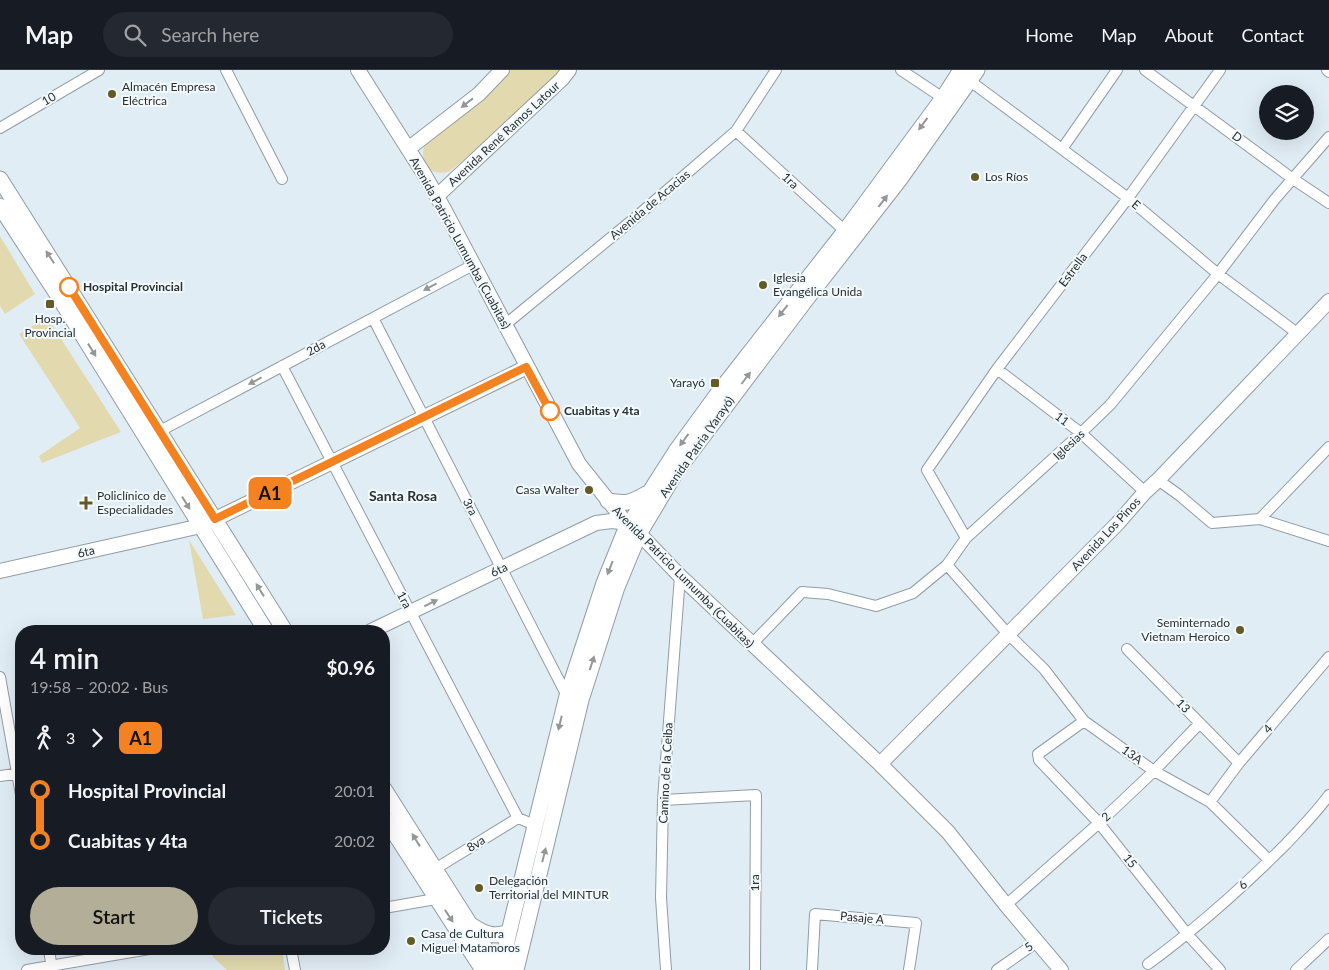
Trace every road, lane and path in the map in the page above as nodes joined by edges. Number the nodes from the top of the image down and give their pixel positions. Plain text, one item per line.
1 (99, 70) edge
2 (226, 70) edge
3 (358, 70) edge
4 (502, 70) edge
5 (569, 70) edge
6 (776, 70) edge
7 (902, 70) edge
8 (1117, 70) edge
9 (1145, 70) edge
10 (1220, 70) edge
11 (82, 74) edge
12 (969, 74) edge
13 (943, 98) junction
14 (1195, 106) junction
15 (0, 128) edge
16 (736, 130) junction
17 (1329, 137) edge
18 (408, 149) junction
19 (1062, 150) junction
20 (895, 175) junction
21 (1293, 178) junction
22 (0, 179) edge
23 (282, 179) dead end
24 (437, 196) junction
25 (1128, 198) junction
26 (1329, 203) edge
27 (0, 206) edge
28 (845, 231) junction
29 (473, 264) junction
30 (1218, 274) junction
31 (1329, 301) edge
32 (373, 318) junction
33 (506, 324) junction
34 (1297, 333) junction
35 (282, 366) junction
36 (526, 367) junction
37 (997, 369) junction
38 (424, 417) junction
39 (160, 431) junction
40 (1081, 433) junction
41 (1329, 447) edge
42 (332, 462) junction
43 (1158, 480) junction
44 (650, 492) junction
45 (1145, 492) junction
46 (608, 501) junction
47 (215, 519) junction
48 (1260, 519) junction
49 (201, 526) junction
50 (634, 529) junction
51 (966, 538) junction
52 (1329, 541) edge
53 (947, 564) junction
54 (502, 568) junction
55 (0, 571) edge
56 (680, 576) junction
57 (411, 612) junction
58 (262, 625) edge
59 (281, 625) edge
60 (384, 625) edge
61 (1008, 634) junction
62 (752, 644) junction
63 (1127, 649) dead end
64 (1329, 657) edge
65 (0, 677) edge
66 (567, 696) junction
67 (1084, 721) junction
68 (1200, 723) junction
69 (15, 753) edge
70 (1239, 763) junction
71 (880, 764) junction
72 (1154, 771) junction
73 (15, 774) edge
74 (0, 776) edge
75 (1329, 796) edge
76 (390, 798) edge
77 (663, 800) junction
78 (1210, 802) junction
79 (518, 818) junction
80 (1100, 823) junction
81 (390, 825) edge
82 (535, 825) junction
83 (1269, 860) junction
84 (435, 869) junction
85 (444, 897) junction
86 (1006, 905) junction
87 (390, 907) edge
88 (469, 923) junction
89 (509, 932) junction
90 (1188, 934) junction
91 (1329, 939) edge
92 (1037, 942) junction
93 (49, 955) edge
94 (118, 955) edge
95 (292, 955) edge
96 (1148, 964) dead end
97 (52, 968) edge
98 (27, 970) edge
99 (295, 970) edge
100 (484, 970) edge
101 (500, 970) edge
102 (516, 970) edge
103 (666, 970) edge
104 (755, 970) edge
105 (812, 970) edge
106 (909, 970) edge
107 (997, 970) edge
108 (1061, 970) edge
109 (1220, 970) edge
110 (1296, 970) edge

1 - 11 street, 10
2 - 23 street
3 - 18 street, Avenida Patricio Lumumba (Cuabitas)
4 -> 18 street
5 - 24 street, Avenida René Ramos Latour
6 - 16 street, Avenida de Acacias
7 - 13 street
8 - 19 street
9 - 14 street, D
10 - 14 street, Estrella
11 - 15 street, 10
12 - 13 main road, Avenida Patria (Yarayó)
12 - 19 street, E
12 - 20 main road, Avenida Patria (Yarayó)
13 -> 20 main road, Avenida Patria (Yarayó)
14 - 21 street, D
14 - 25 street, Estrella
16 - 28 street, 1ra
16 - 33 street, Avenida de Acacias
17 - 21 street, Iglesias
18 - 24 street, Avenida Patricio Lumumba (Cuabitas)
19 - 25 street, E
20 - 28 main road, Avenida Patria (Yarayó)
50 -> 20 main road, Avenida Patria (Yarayó)
21 - 26 street, D
21 - 30 street, Iglesias
39 -> 22 main road
24 - 29 street, Avenida Patricio Lumumba (Cuabitas)
25 - 30 street, E
25 - 37 street, Estrella
27 -> 49 main road
28 -> 44 main road, Avenida Patria (Yarayó)
29 -> 32 street, 2da
29 - 33 street, Avenida Patricio Lumumba (Cuabitas)
30 - 34 street, E
30 - 40 street, Iglesias
31 - 34 street, Avenida Los Pinos
32 - 35 street, 2da
32 - 38 street, 3ra
33 - 36 street, Avenida Patricio Lumumba (Cuabitas)
34 - 43 street, Avenida Los Pinos
35 -> 39 street, 2da
35 - 42 street, 1ra
36 - 38 street, 6ta
36 - 46 street, Avenida Patricio Lumumba (Cuabitas)
37 - 40 street, 11
37 - 51 street, Estrella
38 - 42 street, 6ta
38 - 54 street, 3ra
39 - 47 main road
40 - 45 street, 11
40 - 51 street, Iglesias
41 - 48 street
42 - 47 street, 6ta
42 - 57 street, 1ra
43 - 45 street, Avenida Los Pinos
43 - 48 street
44 - 46 main road
44 - 50 main road, Avenida Patria (Yarayó)
45 - 61 street, Avenida Los Pinos
46 - 50 street, Avenida Patricio Lumumba (Cuabitas)
47 - 49 street, 6ta
59 -> 47 main road
48 - 52 street
49 - 55 street, 6ta
49 - 58 main road
50 - 54 street, 6ta
50 - 56 street, Avenida Patricio Lumumba (Cuabitas)
50 -> 66 main road, Avenida Patria (Yarayó)
102 -> 50 main road, Avenida Patria (Yarayó)
51 - 53 street, Iglesias
53 - 61 street
53 - 62 street, Iglesias
57 -> 54 street, 6ta
54 - 66 street, 3ra
56 - 62 street, Avenida Patricio Lumumba (Cuabitas)
56 - 77 street, Camino de la Ceiba
57 - 60 street, 6ta
57 - 79 street, 1ra
61 - 67 street, 13A
61 - 71 street, Avenida Los Pinos
62 - 71 street, Avenida Patricio Lumumba (Cuabitas)
63 - 68 street, 13
64 - 70 street, 4
65 - 69 street
66 -> 82 main road, Avenida Patria (Yarayó)
67 - 72 street, 13A
67 - 80 street, 15
68 - 70 street, 13
68 - 72 street, 2
70 - 78 street, 4
71 - 86 street, Avenida Patricio Lumumba (Cuabitas)
72 - 78 street, 13A
72 - 80 street, 2
73 - 74 street
75 - 83 street, 6
84 -> 76 main road
77 - 103 street, Camino de la Ceiba
77 - 104 street, 1ra
78 - 83 street, 13A
79 - 82 street
79 - 84 street, 8va
80 - 86 street, 2
80 - 90 street, 15
81 - 85 main road
82 - 89 main road, Avenida Patria (Yarayó)
83 - 90 street, 6
84 - 85 main road
85 - 87 street
85 - 88 main road
85 -> 100 main road
86 - 92 street, Avenida Patricio Lumumba (Cuabitas)
88 - 89 main road
88 - 101 main road
89 - 101 main road, Avenida Patria (Yarayó)
90 - 96 street, 6
90 - 109 street, 15
91 - 110 street
92 - 107 street, 5
92 - 108 street, Avenida Patricio Lumumba (Cuabitas)
93 - 97 street
94 - 97 street
95 - 99 street
97 - 98 street
105 - 106 street, Pasaje A

